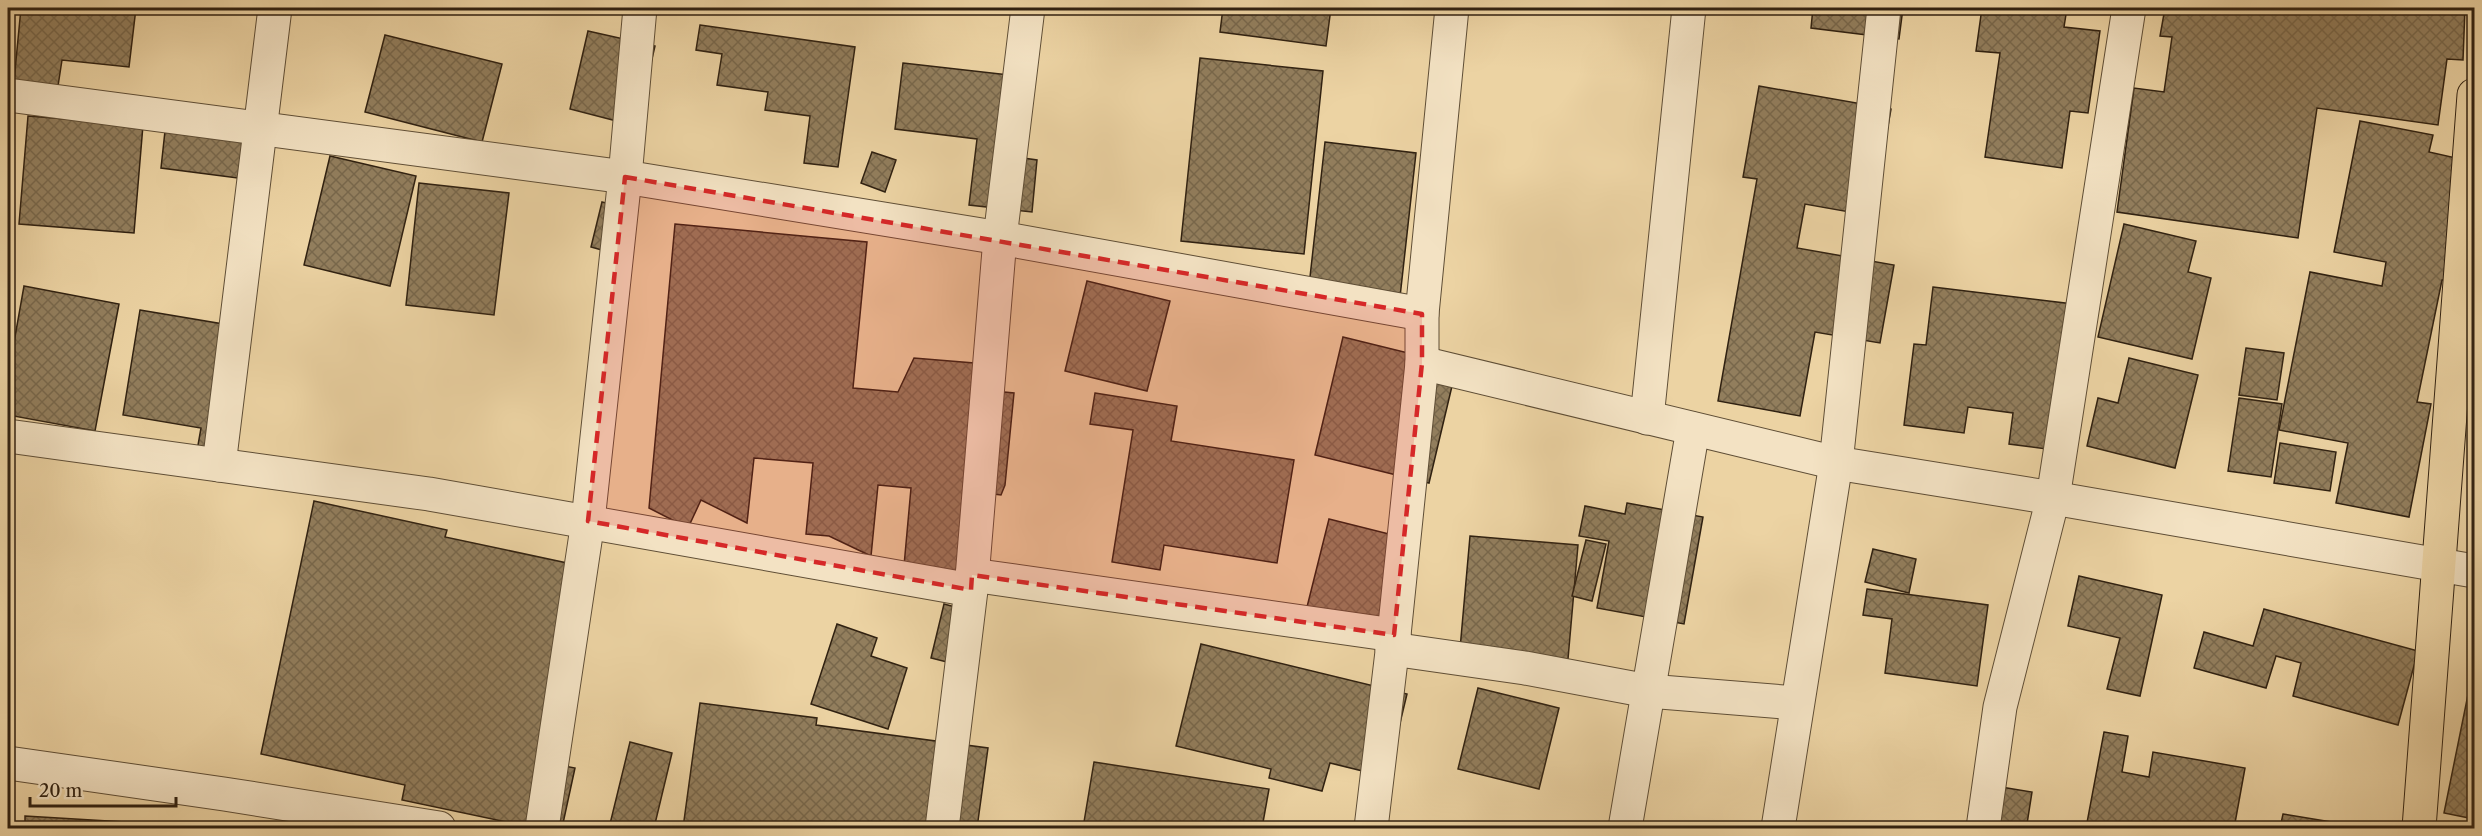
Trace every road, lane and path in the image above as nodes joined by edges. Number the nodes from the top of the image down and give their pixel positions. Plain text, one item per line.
1 (274, 8) edge
2 (640, 8) edge
3 (1028, 8) edge
4 (1452, 8) edge
5 (1689, 8) edge
6 (1884, 8) edge
7 (2128, 8) edge
8 (8, 95) edge
9 (2475, 95) edge
10 (260, 129) junction
11 (625, 177) junction
12 (1000, 238) junction
13 (1422, 314) junction
14 (1422, 363) junction
15 (1647, 418) junction
16 (1693, 429) junction
17 (8, 436) edge
18 (1836, 464) junction
19 (219, 465) junction
20 (2053, 498) junction
21 (588, 521) junction
22 (2439, 565) junction
23 (2475, 571) edge
24 (972, 583) junction
25 (1393, 642) junction
26 (1648, 691) junction
27 (1797, 703) junction
28 (8, 763) edge
29 (439, 828) edge
30 (542, 828) edge
31 (942, 828) edge
32 (1371, 828) edge
33 (1625, 828) edge
34 (1778, 828) edge
35 (1983, 828) edge
36 (2419, 828) edge

1 - 10 street
2 - 11 street
3 - 12 street
4 - 13 street
5 - 15 street
6 - 18 street
7 - 20 street
8 - 10 street
9 - 22 main road
10 - 11 street
10 - 19 street
11 - 12 street
11 - 21 street
12 - 13 street
12 - 24 street
13 - 14 street
14 - 15 street
14 - 25 street
15 - 16 street
16 - 18 street
16 - 26 street
17 - 19 street
18 - 20 street
18 - 27 street
19 - 21 street
20 - 22 street
20 - 35 street
21 - 24 street
21 - 30 street
22 - 23 street
22 - 36 main road
24 - 25 street
24 - 31 street
25 - 26 street
25 - 32 street
26 - 27 street
26 - 33 street
27 - 34 street
28 - 29 street

